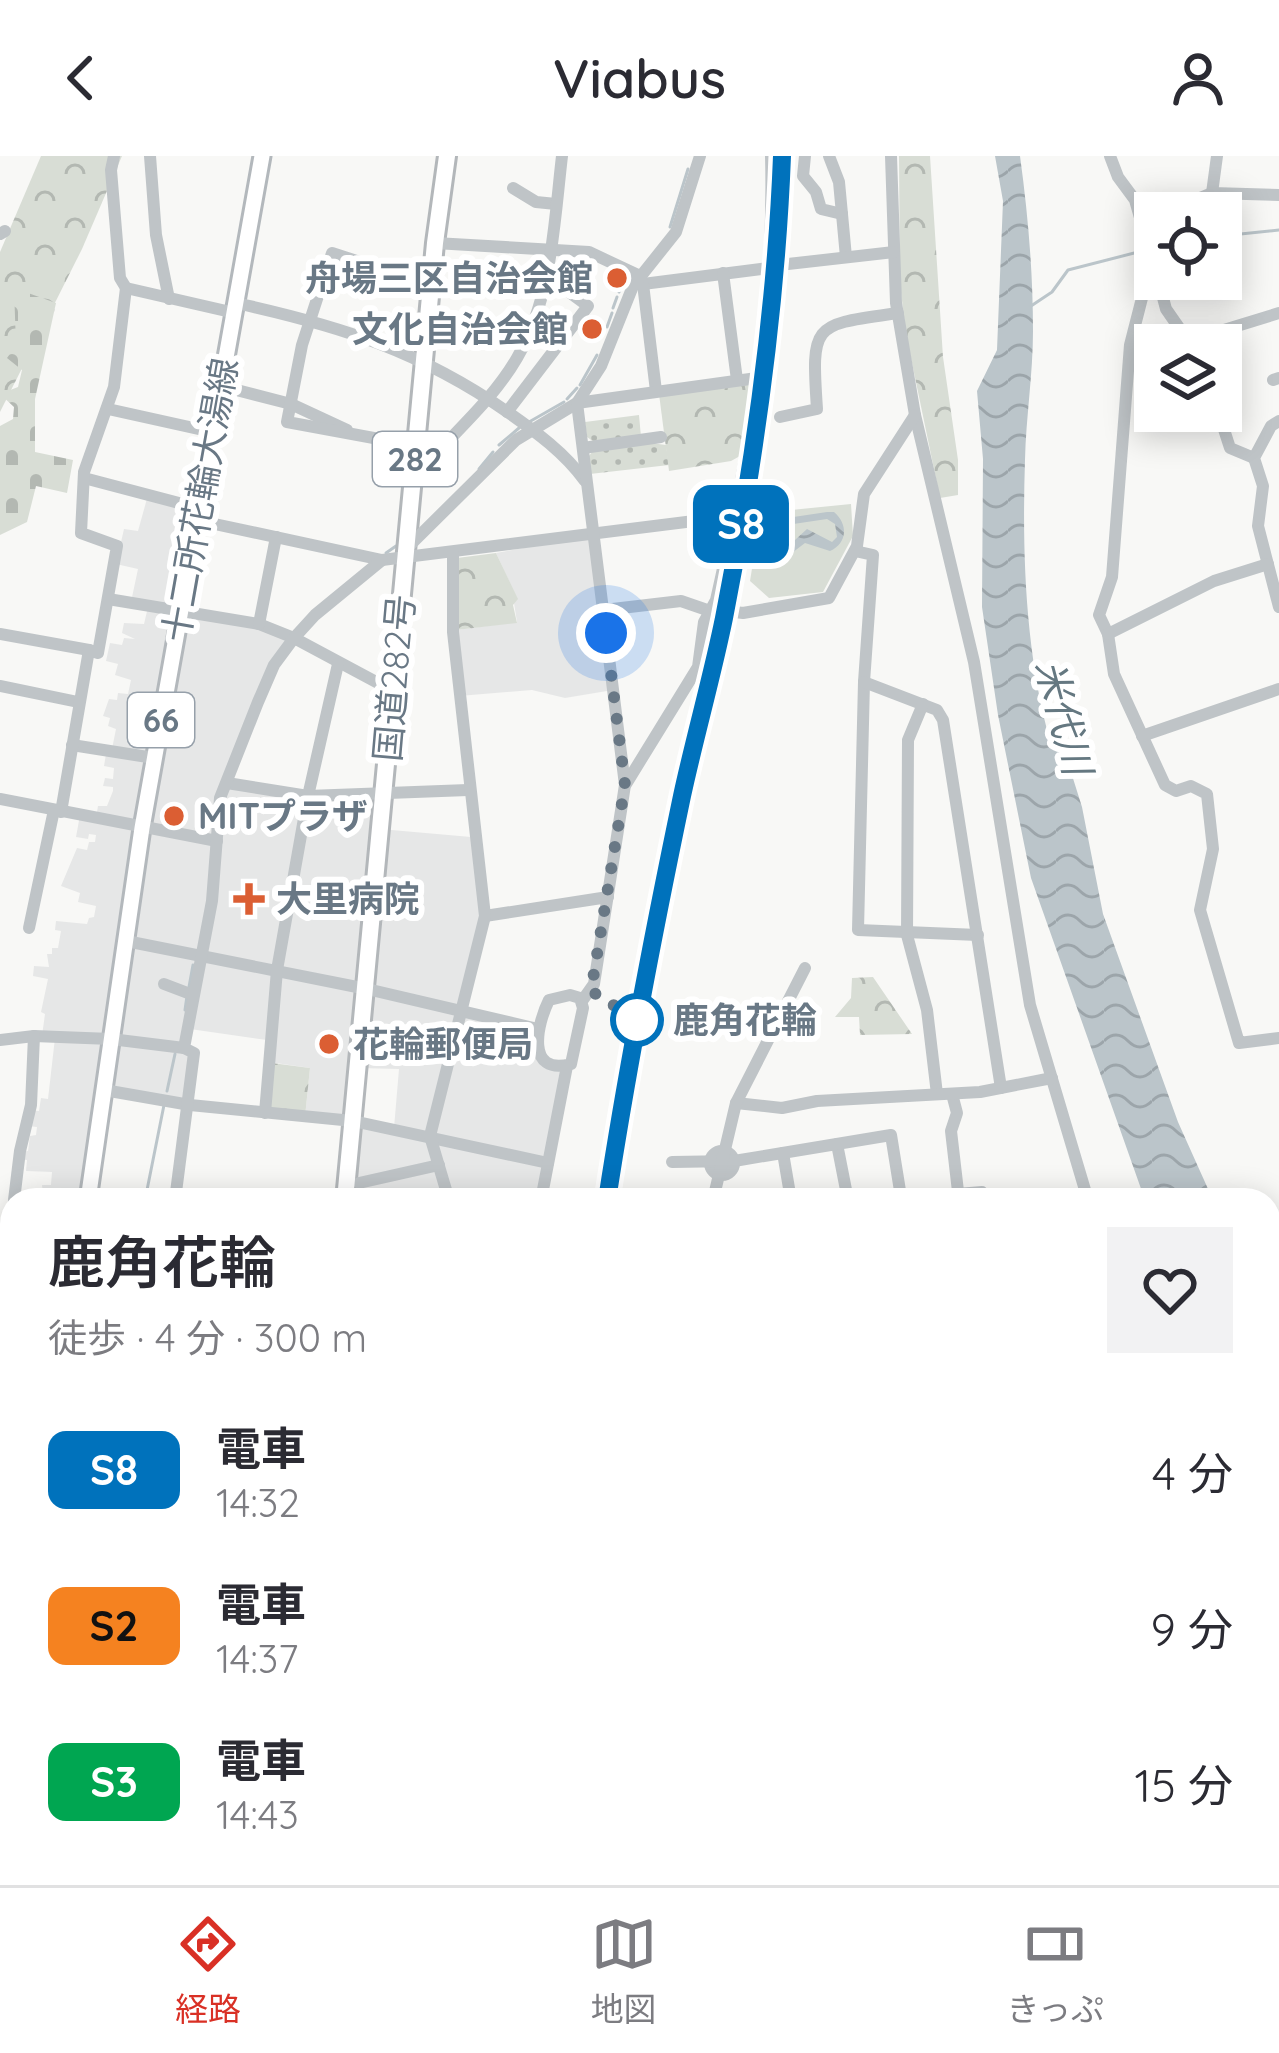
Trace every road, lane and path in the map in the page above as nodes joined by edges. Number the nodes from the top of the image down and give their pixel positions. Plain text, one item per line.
1 (114, 156) edge
2 (150, 156) edge
3 (262, 156) edge
4 (447, 156) edge
5 (562, 156) edge
6 (700, 156) edge
7 (771, 156) edge
8 (805, 156) edge
9 (830, 156) edge
10 (891, 156) edge
11 (1110, 156) edge
12 (1217, 156) edge
13 (513, 188) dead end
14 (1212, 192) edge
15 (1242, 194) edge
16 (1279, 195) edge
17 (1134, 200) edge
18 (556, 204) junction
19 (842, 214) junction
20 (435, 243) junction
21 (551, 251) junction
22 (894, 252) junction
23 (846, 257) junction
24 (788, 264) dead end
25 (770, 268) junction
26 (723, 273) junction
27 (547, 276) junction
28 (641, 280) junction
29 (431, 285) junction
30 (126, 288) junction
31 (169, 298) junction
32 (1144, 300) edge
33 (236, 308) junction
34 (898, 313) junction
35 (1279, 314) edge
36 (310, 320) junction
37 (1242, 326) edge
38 (425, 360) junction
39 (757, 378) junction
40 (737, 380) junction
41 (221, 386) junction
42 (656, 391) junction
43 (488, 398) junction
44 (577, 403) junction
45 (291, 404) junction
46 (108, 409) junction
47 (507, 412) junction
48 (915, 416) junction
49 (780, 417) dead end
50 (1279, 421) edge
51 (534, 430) junction
52 (212, 432) junction
53 (1225, 432) edge
54 (661, 437) dead end
55 (450, 439) dead end
56 (416, 446) junction
57 (583, 448) junction
58 (1254, 458) junction
59 (84, 478) junction
60 (589, 487) junction
61 (197, 514) junction
62 (734, 516) junction
63 (596, 535) junction
64 (276, 537) junction
65 (855, 551) junction
66 (406, 553) junction
67 (453, 553) junction
68 (382, 560) junction
69 (1268, 565) junction
70 (108, 599) junction
71 (1279, 607) edge
72 (604, 610) junction
73 (710, 610) junction
74 (179, 613) junction
75 (259, 624) junction
76 (0, 634) edge
77 (1108, 634) junction
78 (294, 638) junction
79 (89, 650) junction
80 (338, 664) junction
81 (864, 682) junction
82 (1, 686) edge
83 (1279, 689) edge
84 (393, 691) junction
85 (79, 702) junction
86 (923, 704) junction
87 (1142, 736) junction
88 (72, 746) junction
89 (154, 758) junction
90 (227, 783) junction
91 (625, 785) junction
92 (468, 790) junction
93 (382, 795) junction
94 (308, 796) junction
95 (0, 799) edge
96 (57, 811) junction
97 (142, 828) junction
98 (213, 840) junction
99 (608, 897) junction
100 (485, 916) junction
101 (29, 928) dead end
102 (907, 935) junction
103 (978, 935) junction
104 (126, 941) junction
105 (201, 953) junction
106 (806, 968) dead end
107 (277, 970) junction
108 (164, 984) dead end
109 (367, 989) junction
110 (190, 994) junction
111 (582, 1000) junction
112 (460, 1012) junction
113 (538, 1029) junction
114 (34, 1036) junction
115 (362, 1037) junction
116 (1279, 1038) edge
117 (111, 1039) junction
118 (0, 1040) edge
119 (405, 1043) dead end
120 (184, 1048) junction
121 (567, 1066) junction
122 (1052, 1078) junction
123 (1001, 1088) junction
124 (104, 1090) junction
125 (937, 1094) junction
126 (952, 1094) junction
127 (736, 1103) junction
128 (190, 1105) junction
129 (265, 1113) junction
130 (353, 1121) junction
131 (430, 1136) junction
132 (837, 1144) junction
133 (783, 1153) junction
134 (672, 1162) dead end
135 (722, 1162) junction
136 (548, 1163) junction
137 (439, 1165) junction
138 (353, 1182) junction
139 (15, 1188) edge
140 (90, 1188) edge
141 (177, 1188) edge
142 (350, 1188) edge
143 (356, 1188) edge
144 (445, 1188) edge
145 (543, 1188) edge
146 (716, 1188) edge
147 (789, 1188) edge
148 (846, 1188) edge
149 (900, 1188) edge
150 (957, 1188) edge
151 (1084, 1188) edge

1 - 30 street
2 - 31 street
3 - 33 main road, 十二所花輪大湯線 / 66
4 - 20 highway, 国道282号 / 282
5 - 18 street
6 - 28 street
7 - 25 street
8 - 19 street
9 - 19 street
10 - 22 street
11 - 17 street
12 - 14 street
13 - 18 street
15 - 16 street
18 - 21 street
19 - 23 street
20 - 21 street
20 - 29 highway, 国道282号 / 282
21 - 27 street
21 - 28 street
22 - 23 street
22 - 34 street
23 - 24 street
25 - 26 street
25 - 39 street
26 - 28 street
26 - 40 street
27 - 43 street
27 - 47 street
28 - 42 street
28 - 44 street
29 - 36 street
29 - 38 highway, 国道282号 / 282
30 - 31 street
30 - 46 street
31 - 33 street
32 - 77 street
33 - 36 street
33 - 41 main road, 十二所花輪大湯線 / 66
34 - 48 street
34 - 49 street
35 - 37 street
36 - 38 street
36 - 45 street
38 - 43 street
38 - 56 highway, 国道282号 / 282
39 - 40 street
39 - 62 street
40 - 42 street
41 - 45 street
41 - 52 main road, 十二所花輪大湯線 / 66
42 - 44 street
43 - 47 street
43 - 55 street
44 - 51 street
44 - 57 street
45 - 56 street
46 - 52 street
46 - 59 street
47 - 51 street
48 - 65 street
48 - 122 street
50 - 58 street
51 - 60 street
51 - 66 street
52 - 61 main road, 十二所花輪大湯線 / 66
53 - 58 street
54 - 57 street
56 - 66 highway, 国道282号 / 282
57 - 60 street
58 - 69 street
59 - 61 street
59 - 70 street
60 - 63 street
61 - 64 street
61 - 74 main road, 十二所花輪大湯線 / 66
62 - 63 street
62 - 73 street
63 - 67 street
63 - 72 street
64 - 68 street
64 - 75 street
65 - 73 street
65 - 81 street
66 - 67 street
66 - 68 street
66 - 84 highway, 国道282号 / 282
67 - 92 street
68 - 78 street
69 - 71 street
69 - 77 street
70 - 74 street
70 - 79 street
72 - 73 street
72 - 91 street
73 - 91 street
74 - 75 street
74 - 89 main road, 十二所花輪大湯線 / 66
75 - 78 street
76 - 79 street
77 - 87 street
78 - 80 street
78 - 90 street
79 - 85 street
80 - 84 street
80 - 94 street
81 - 86 street
81 - 102 street
82 - 85 street
83 - 87 street
84 - 93 highway, 国道282号 / 282
85 - 88 street
86 - 102 street
86 - 103 street
87 - 116 street
88 - 89 street
88 - 96 street
89 - 97 main road, 十二所花輪大湯線 / 66
90 - 94 street
90 - 98 street
91 - 99 street
92 - 93 street
92 - 100 street
93 - 94 street
93 - 109 highway, 国道282号 / 282
94 - 107 street
95 - 96 street
96 - 97 street
96 - 101 street
97 - 98 street
97 - 104 main road, 十二所花輪大湯線 / 66
98 - 105 street
99 - 100 street
99 - 111 street
100 - 112 street
102 - 103 street
102 - 125 street
103 - 123 street
104 - 105 street
104 - 117 main road, 十二所花輪大湯線 / 66
105 - 107 street
105 - 110 street
106 - 127 street
107 - 109 street
107 - 129 street
108 - 110 street
109 - 112 street
109 - 115 highway, 国道282号 / 282
110 - 120 street
111 - 113 street
111 - 121 street
112 - 113 street
112 - 131 street
113 - 121 street
114 - 117 street
114 - 118 street
114 - 139 street
115 - 119 street
115 - 130 highway, 国道282号 / 282
117 - 120 street
117 - 124 main road, 十二所花輪大湯線 / 66
120 - 128 street
121 - 136 street
122 - 123 street
122 - 151 street
123 - 126 street
124 - 128 street
124 - 140 main road, 十二所花輪大湯線 / 66
125 - 126 street
125 - 127 street
126 - 150 street
127 - 135 street
128 - 129 street
128 - 141 street
129 - 130 street
130 - 131 street
130 - 138 highway, 国道282号 / 282
131 - 136 street
131 - 137 street
132 - 133 street
132 - 148 street
132 - 149 street
133 - 135 street
133 - 147 street
134 - 135 street
135 - 146 street
136 - 145 street
137 - 138 street
137 - 144 street
138 - 142 highway, 国道282号 / 282
138 - 143 street

